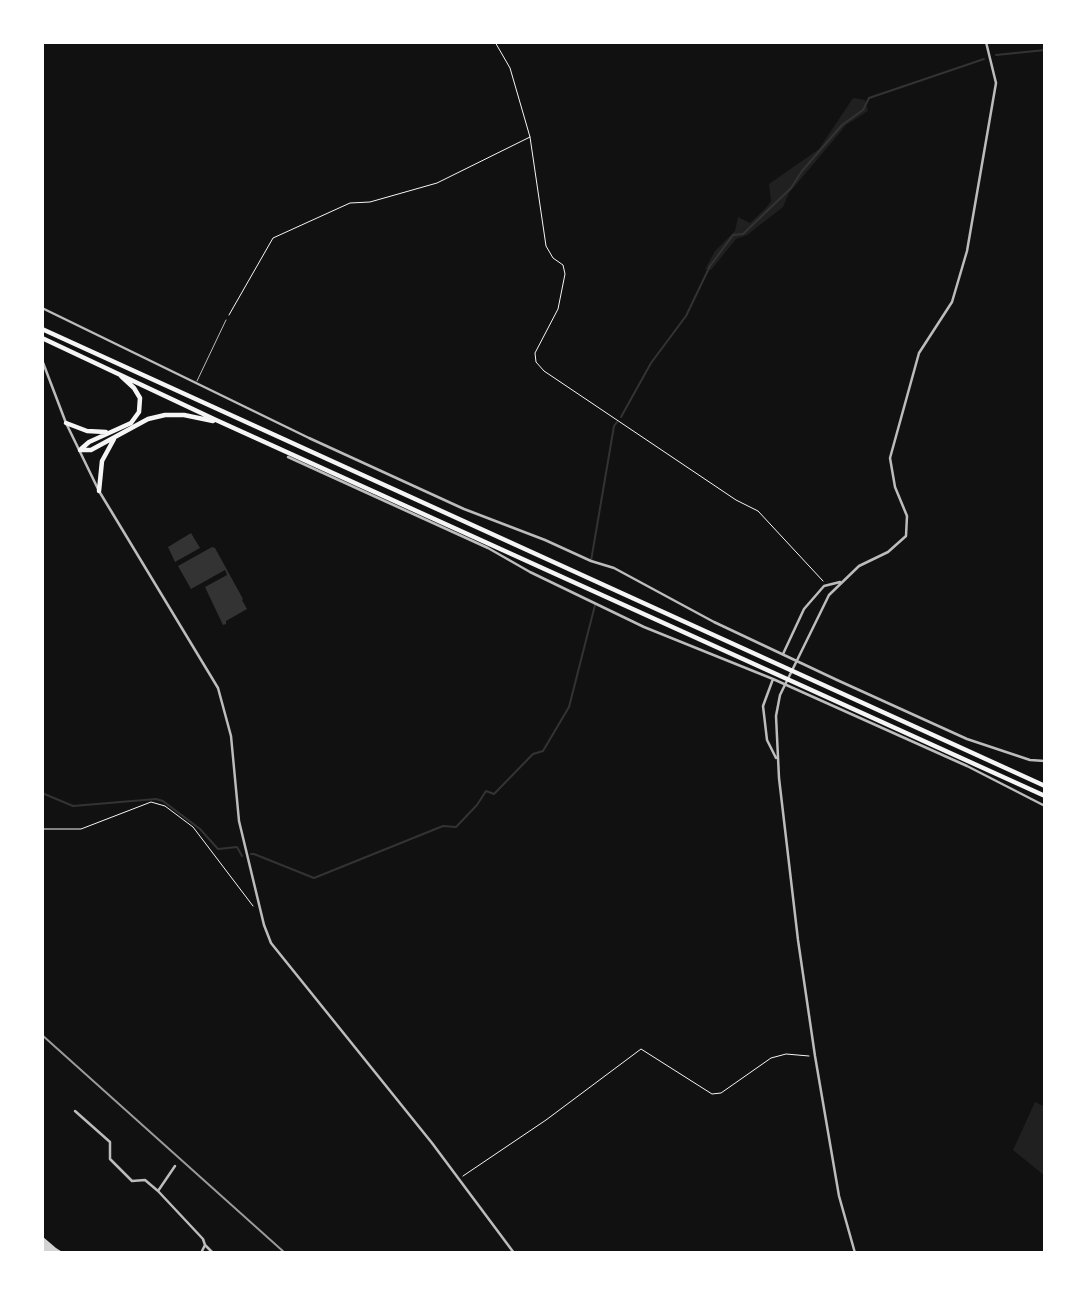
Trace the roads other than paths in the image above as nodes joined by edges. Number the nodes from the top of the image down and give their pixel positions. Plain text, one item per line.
1 (986, 42) edge
2 (42, 308) edge
3 (226, 320) road end
4 (43, 329) edge
5 (42, 338) edge
6 (42, 360) edge
7 (44, 369) edge
8 (118, 373) junction
9 (196, 383) junction
10 (66, 423) junction
11 (226, 425) junction
12 (117, 430) junction
13 (115, 438) junction
14 (79, 450) junction
15 (288, 457) dead end
16 (99, 491) junction
17 (840, 582) junction
18 (782, 654) junction
19 (773, 679) junction
20 (777, 760) junction
21 (1045, 761) edge
22 (1045, 786) edge
23 (1045, 796) edge
24 (1045, 806) edge
25 (75, 1111) dead end
26 (175, 1166) dead end
27 (158, 1191) junction
28 (205, 1245) junction
29 (201, 1253) edge
30 (213, 1253) edge
31 (514, 1253) edge
32 (855, 1253) edge

1 - 17 street
2 - 9 street
3 - 9 lane
4 - 22 highway
5 - 8 highway
6 - 7 street
7 - 10 street
8 - 11 highway
8 - 12 highway
9 - 18 street
10 - 12 highway
10 - 14 street
11 - 13 highway
11 - 23 highway
12 - 14 highway
13 - 14 highway
13 - 16 highway
14 - 16 street
15 - 19 street
16 - 31 street
17 - 18 street
17 - 20 street
18 - 21 street
19 - 20 street
19 - 24 street
20 - 32 street
25 - 27 street
26 - 27 street
27 - 28 street
28 - 29 street
28 - 30 street

